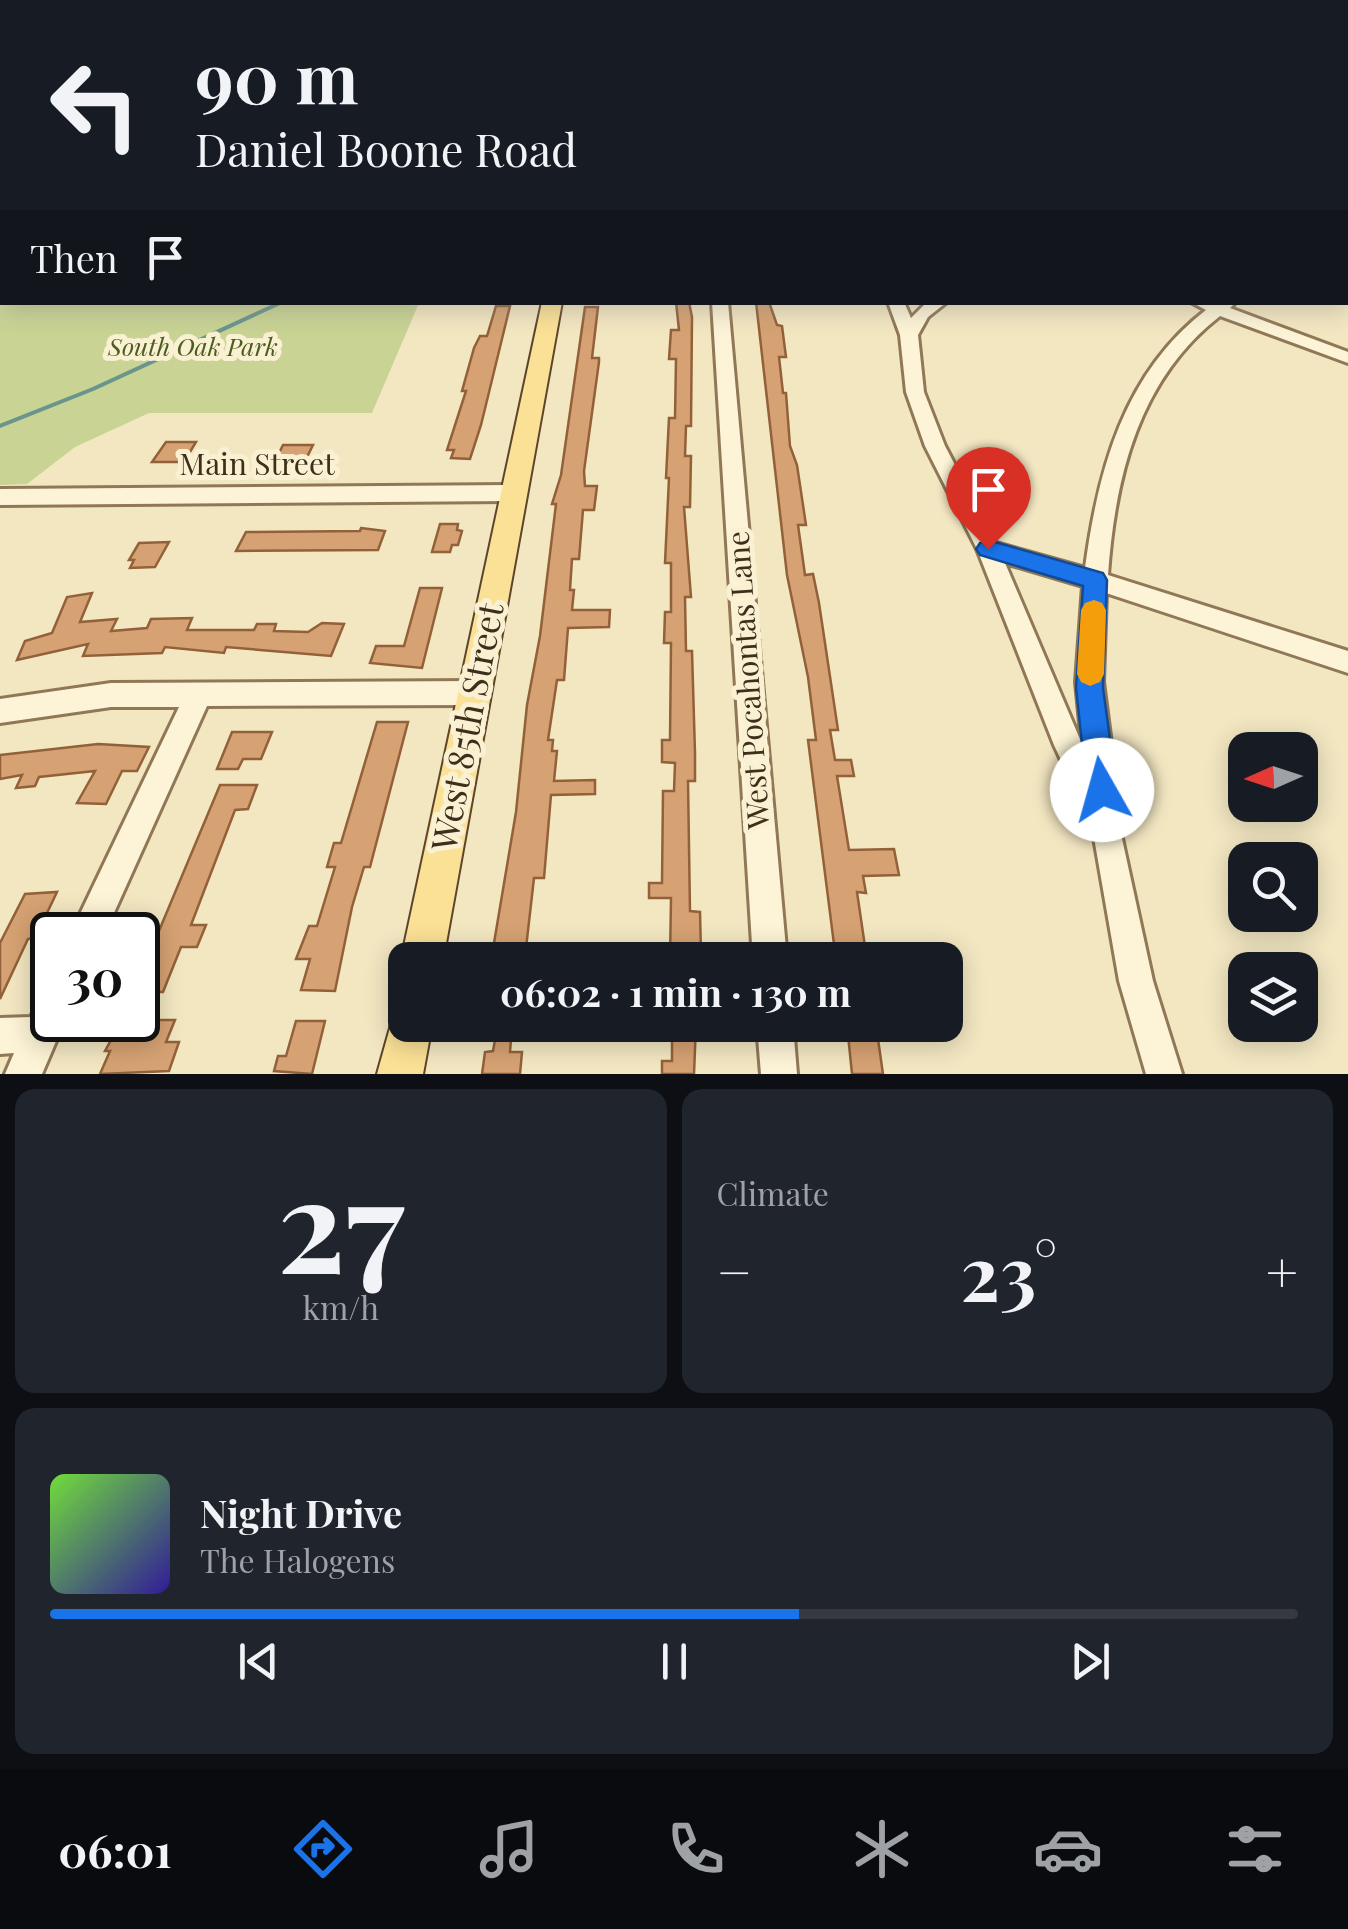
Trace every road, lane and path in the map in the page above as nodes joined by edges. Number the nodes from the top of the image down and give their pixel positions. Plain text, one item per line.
1 (551, 305) edge
2 (720, 305) edge
3 (897, 305) edge
4 (935, 305) edge
5 (1214, 305) edge
6 (909, 335) junction
7 (1348, 358) edge
8 (514, 493) junction
9 (25, 496) junction
10 (0, 497) edge
11 (0, 507) edge
12 (988, 549) junction
13 (1095, 580) junction
14 (1348, 662) edge
15 (475, 693) junction
16 (199, 694) junction
17 (0, 711) edge
18 (1106, 824) junction
19 (98, 912) edge
20 (426, 942) edge
21 (769, 942) edge
22 (30, 1027) edge
23 (0, 1036) edge
24 (38, 1042) edge
25 (407, 1042) edge
26 (776, 1042) edge
27 (23, 1074) edge
28 (400, 1074) edge
29 (779, 1074) edge
30 (1164, 1074) edge

1 - 8 main road, West 85th Street
2 - 21 street, West Pocahontas Lane
3 - 6 street
4 - 6 street
5 - 7 street
5 - 13 street
6 - 12 street
8 - 9 street, Main Street
8 - 15 main road, West 85th Street
9 - 10 street, Main Street
9 - 11 street
12 - 13 street
12 - 18 street
13 - 14 street
13 - 18 street
15 - 16 street
15 - 20 main road, West 85th Street
16 - 17 street
16 - 19 street
18 - 30 street
22 - 23 street
24 - 27 street
25 - 28 main road
26 - 29 street

